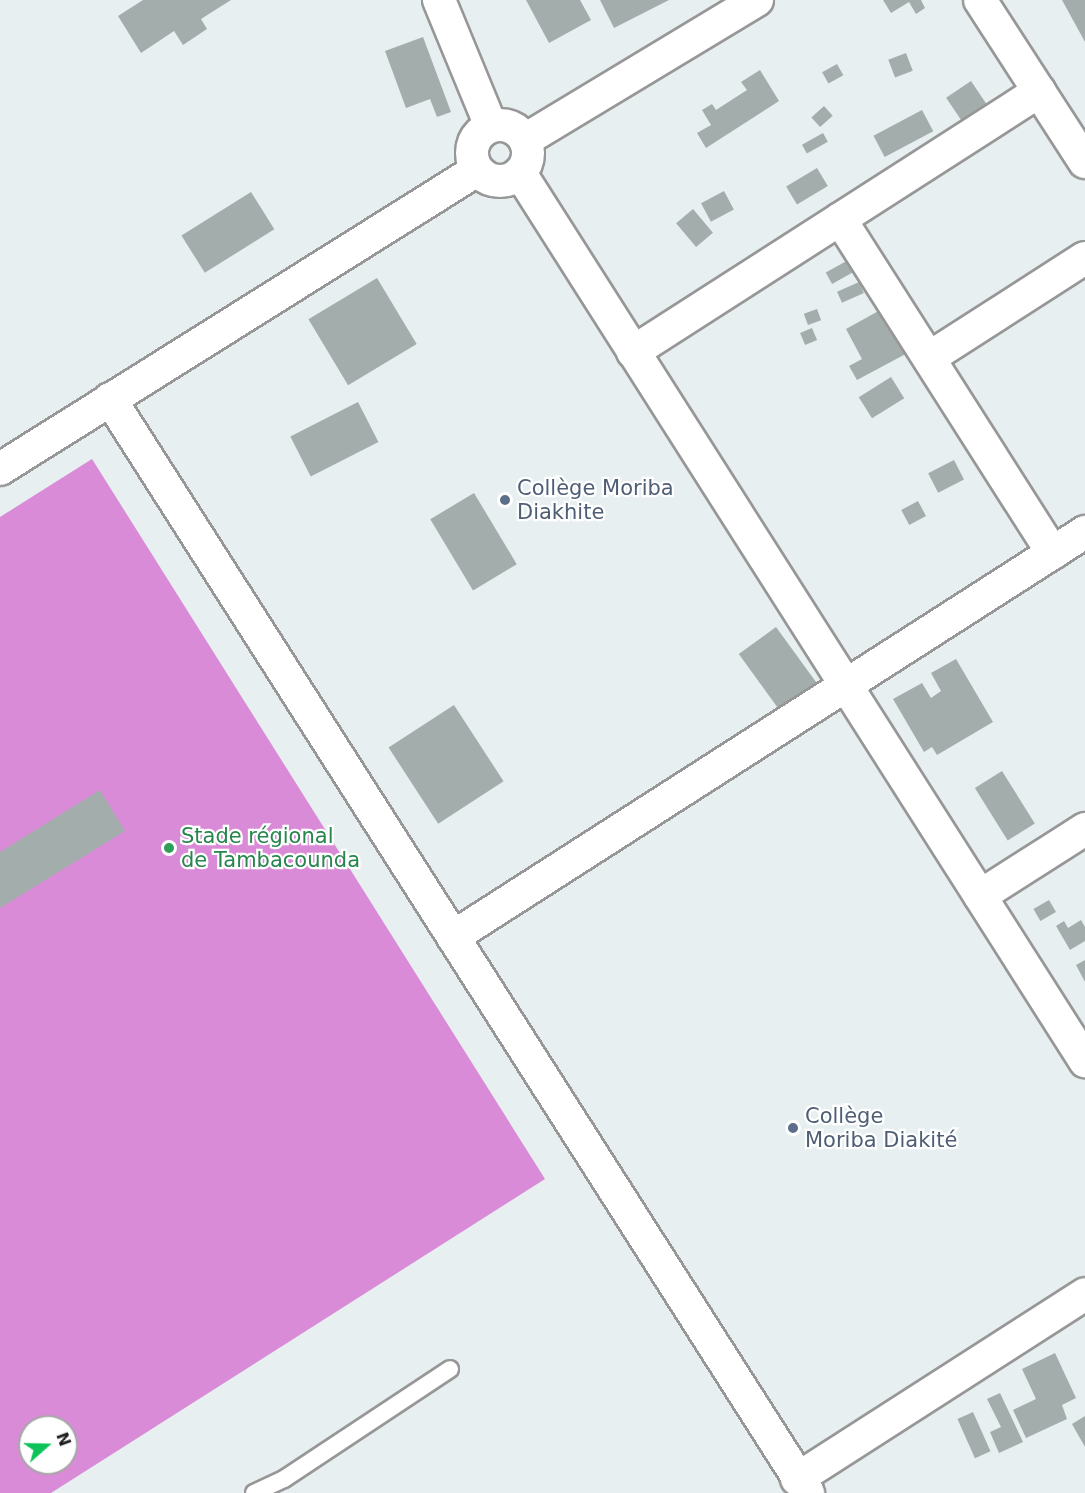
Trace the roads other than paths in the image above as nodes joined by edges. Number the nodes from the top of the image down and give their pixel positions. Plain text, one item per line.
1 (439, 0) edge
2 (980, 0) edge
3 (751, 2) edge
4 (1040, 91) junction
5 (491, 126) junction
6 (525, 140) junction
7 (1085, 162) edge
8 (477, 170) junction
9 (520, 173) junction
10 (840, 219) junction
11 (1085, 258) edge
12 (633, 352) junction
13 (929, 358) junction
14 (110, 399) junction
15 (0, 469) edge
16 (1085, 532) edge
17 (1053, 553) junction
18 (846, 686) junction
19 (1085, 829) edge
20 (980, 897) junction
21 (453, 937) junction
22 (1085, 1061) edge
23 (1085, 1294) edge
24 (450, 1370) dead end
25 (803, 1486) edge
26 (254, 1493) edge

1 - 5 street
2 - 4 street
3 - 6 street
4 - 7 street
4 - 10 street
5 - 6 street
5 - 8 street
6 - 9 street
8 - 9 street
8 - 14 street
9 - 12 street
10 - 12 street
10 - 13 street
11 - 13 street
12 - 18 street
13 - 17 street
14 - 15 street
14 - 21 street
16 - 17 street
17 - 18 street
18 - 20 street
18 - 21 street
19 - 20 street
20 - 22 street
21 - 25 street
23 - 25 street
24 - 26 lane

